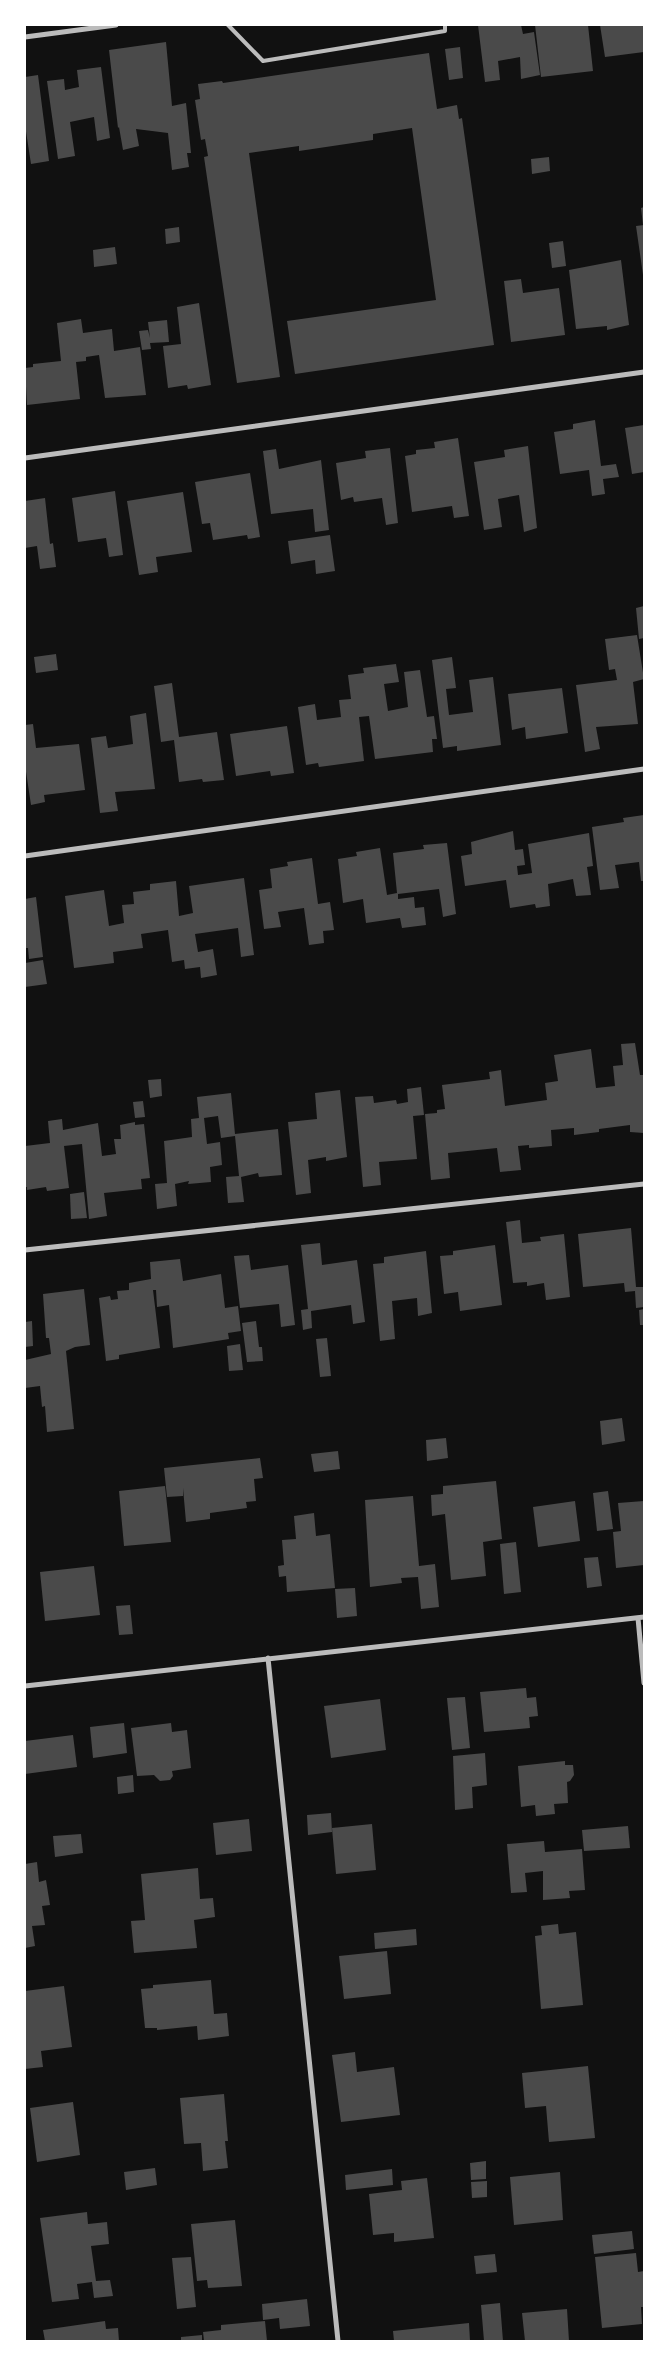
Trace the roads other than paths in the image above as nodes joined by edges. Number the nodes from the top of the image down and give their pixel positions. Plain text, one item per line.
1 (116, 25) edge
2 (228, 25) edge
3 (444, 25) edge
4 (25, 37) edge
5 (644, 372) edge
6 (25, 458) edge
7 (644, 770) edge
8 (25, 856) edge
9 (644, 1184) edge
10 (25, 1250) edge
11 (641, 1617) edge
12 (268, 1658) junction
13 (644, 1683) edge
14 (25, 1686) edge
15 (338, 2341) edge

1 - 4 street
2 - 3 lane
5 - 6 street
7 - 8 street
9 - 10 street
11 - 12 street
11 - 13 street
12 - 14 street
12 - 15 street

